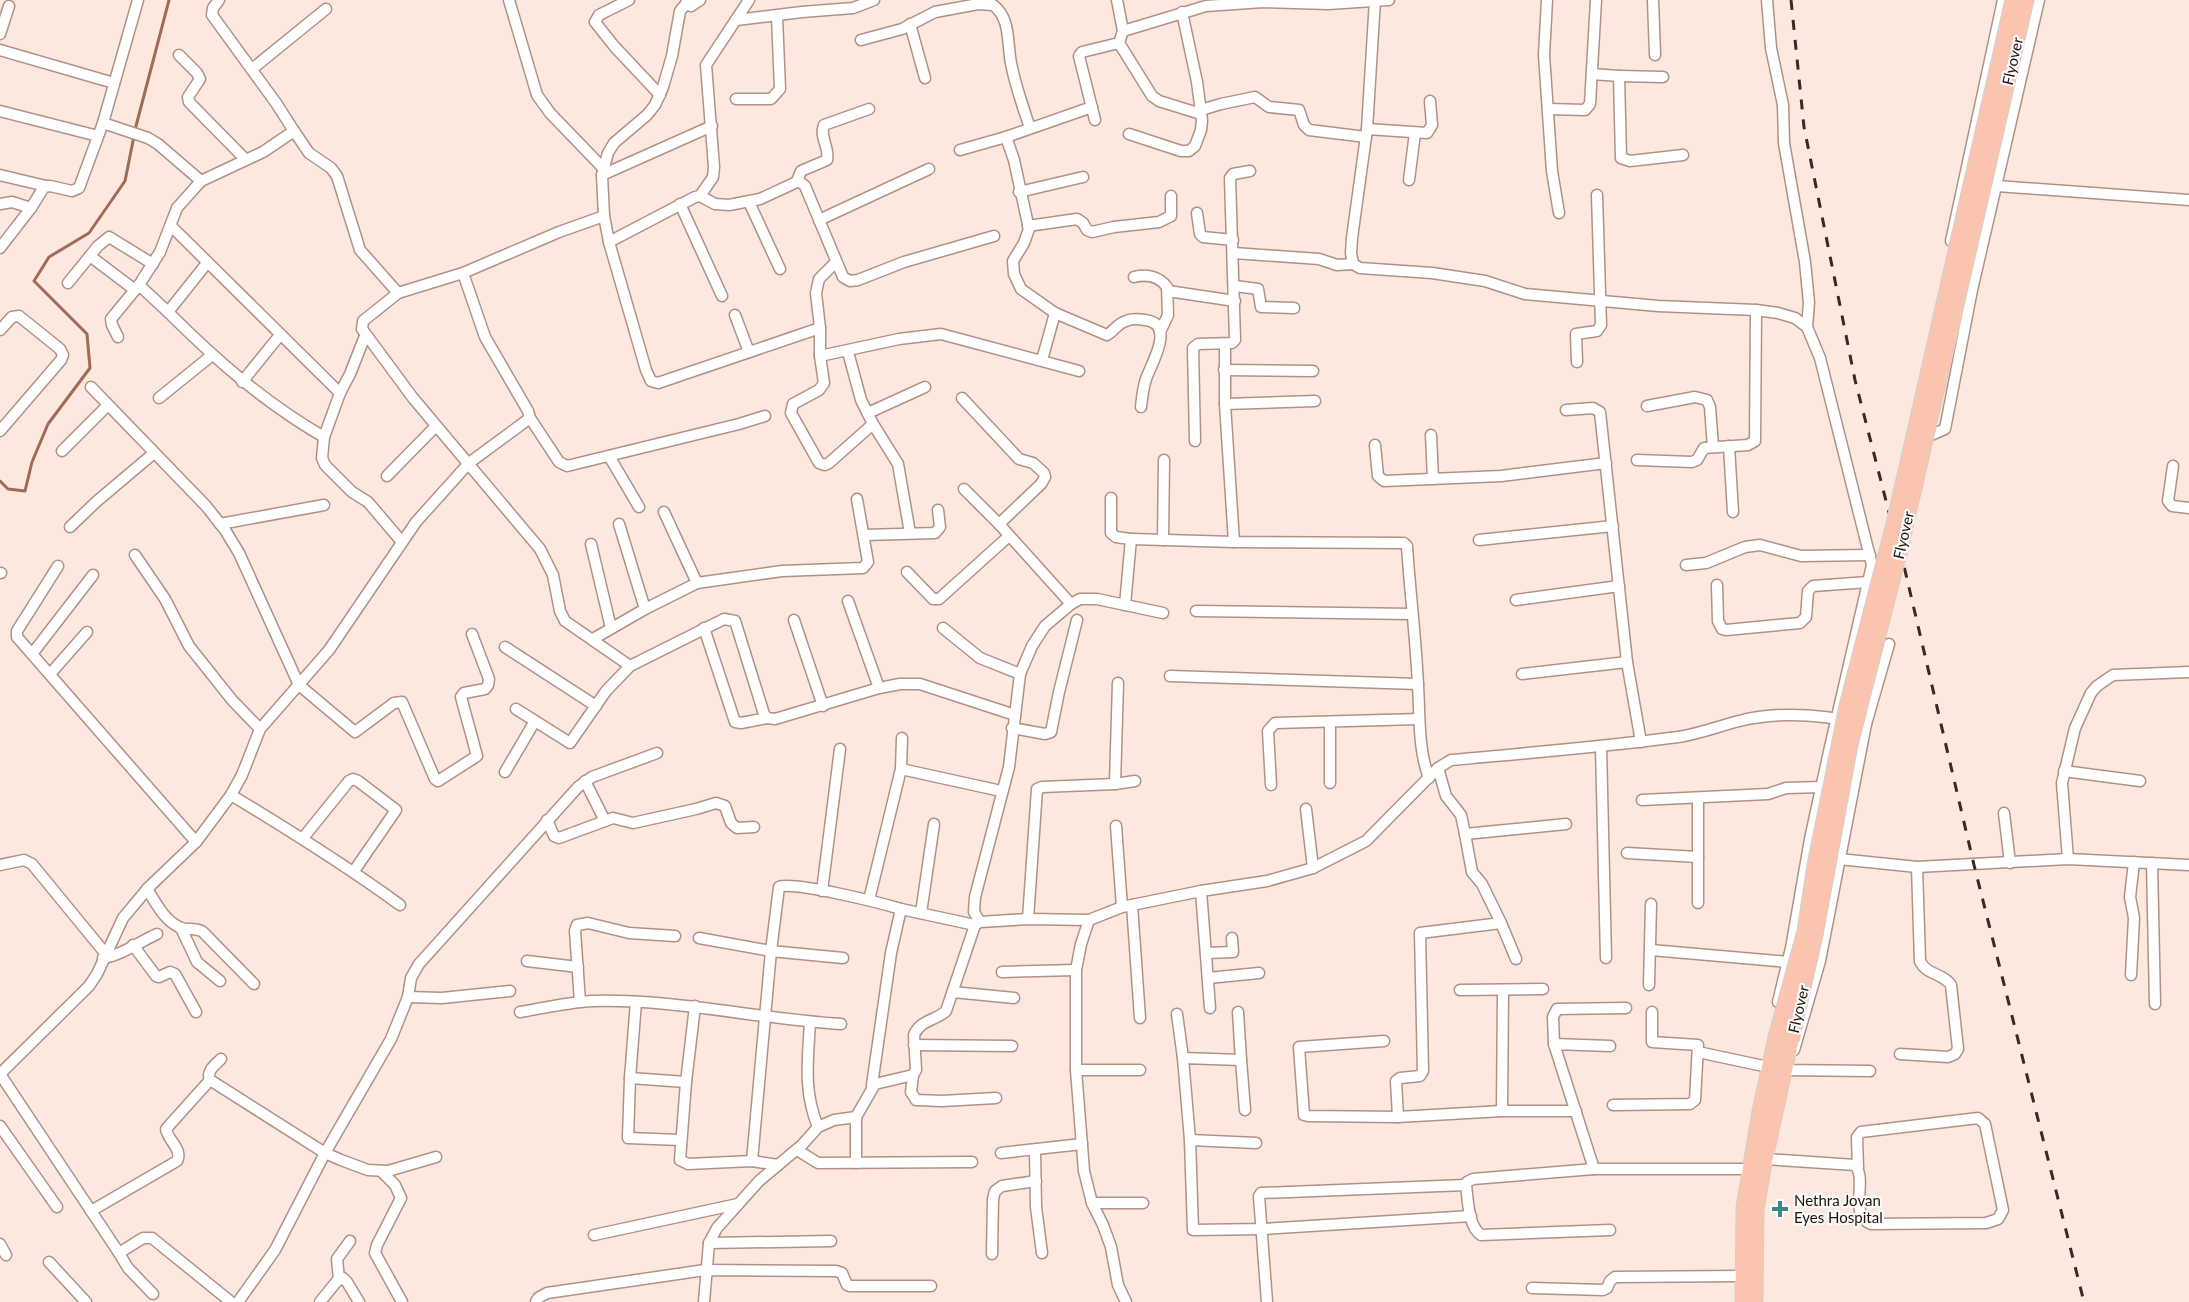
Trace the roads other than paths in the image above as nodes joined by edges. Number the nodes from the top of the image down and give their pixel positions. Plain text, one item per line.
1 (138, 0) edge
2 (219, 0) edge
3 (509, 0) edge
4 (629, 0) edge
5 (672, 0) edge
6 (700, 0) edge
7 (749, 0) edge
8 (874, 0) edge
9 (1117, 0) edge
10 (1389, 0) edge
11 (1547, 0) edge
12 (1596, 0) edge
13 (1653, 0) edge
14 (1767, 0) edge
15 (2003, 0) edge
16 (2013, 0) edge
17 (2026, 0) edge
18 (2039, 0) edge
19 (1263, 1) edge
20 (1375, 1) edge
21 (1328, 2) edge
22 (1193, 4) edge
23 (684, 5) edge
24 (9, 6) dead end
25 (326, 9) dead end
26 (1182, 12) junction
27 (777, 16) junction
28 (736, 20) junction
29 (910, 24) junction
30 (1123, 31) junction
31 (0, 34) edge
32 (861, 40) dead end
33 (1119, 42) junction
34 (0, 50) edge
35 (179, 55) dead end
36 (1655, 55) dead end
37 (252, 69) junction
38 (1592, 74) junction
39 (1619, 76) junction
40 (1663, 77) dead end
41 (925, 78) dead end
42 (114, 83) junction
43 (660, 95) junction
44 (736, 99) dead end
45 (1430, 101) dead end
46 (1092, 107) junction
47 (869, 109) dead end
48 (1548, 109) junction
49 (0, 111) edge
50 (1201, 112) junction
51 (1095, 120) dead end
52 (103, 123) junction
53 (712, 126) junction
54 (1029, 128) junction
55 (294, 131) junction
56 (1367, 133) junction
57 (1414, 133) junction
58 (1129, 134) dead end
59 (98, 136) junction
60 (1006, 137) junction
61 (960, 150) dead end
62 (1683, 155) dead end
63 (245, 159) junction
64 (929, 169) dead end
65 (603, 171) junction
66 (1250, 171) dead end
67 (0, 175) edge
68 (1083, 177) dead end
69 (1409, 180) dead end
70 (201, 181) junction
71 (796, 181) junction
72 (46, 186) junction
73 (1997, 186) junction
74 (1019, 192) junction
75 (1596, 195) dead end
76 (700, 196) junction
77 (1171, 196) dead end
78 (2189, 200) edge
79 (749, 202) junction
80 (0, 204) edge
81 (680, 204) junction
82 (31, 208) junction
83 (1197, 213) dead end
84 (1559, 213) dead end
85 (604, 216) junction
86 (819, 220) junction
87 (171, 226) junction
88 (1028, 226) junction
89 (994, 236) dead end
90 (1233, 240) junction
91 (609, 242) junction
92 (0, 248) edge
93 (1234, 253) junction
94 (90, 256) junction
95 (836, 262) junction
96 (207, 263) junction
97 (153, 264) junction
98 (1353, 264) junction
99 (780, 269) dead end
100 (463, 273) junction
101 (1134, 277) dead end
102 (68, 283) dead end
103 (1235, 286) junction
104 (137, 288) junction
105 (1168, 291) junction
106 (398, 293) junction
107 (722, 296) dead end
108 (1600, 300) junction
109 (1235, 301) junction
110 (1294, 308) dead end
111 (1756, 310) junction
112 (168, 312) junction
113 (1055, 313) junction
114 (735, 315) dead end
115 (1807, 327) junction
116 (820, 328) junction
117 (0, 330) edge
118 (1160, 332) junction
119 (280, 335) junction
120 (365, 336) junction
121 (118, 338) dead end
122 (1225, 344) junction
123 (749, 352) junction
124 (848, 352) junction
125 (211, 356) junction
126 (820, 356) junction
127 (1042, 360) junction
128 (1577, 362) dead end
129 (1224, 370) junction
130 (1079, 371) dead end
131 (1313, 371) dead end
132 (242, 382) junction
133 (91, 387) dead end
134 (925, 387) dead end
135 (340, 393) junction
136 (159, 398) dead end
137 (962, 398) dead end
138 (1315, 401) dead end
139 (1225, 404) junction
140 (108, 405) junction
141 (1647, 406) dead end
142 (1141, 407) dead end
143 (1566, 410) dead end
144 (868, 413) junction
145 (765, 416) dead end
146 (530, 418) junction
147 (873, 424) junction
148 (436, 426) junction
149 (0, 431) edge
150 (1431, 435) dead end
151 (324, 437) junction
152 (1195, 441) dead end
153 (1375, 445) dead end
154 (1729, 446) junction
155 (1713, 447) junction
156 (62, 451) dead end
157 (154, 453) junction
158 (609, 456) junction
159 (1164, 460) dead end
160 (1637, 460) dead end
161 (469, 463) junction
162 (1606, 463) junction
163 (2173, 466) dead end
164 (387, 476) dead end
165 (1434, 479) junction
166 (964, 489) dead end
167 (1111, 498) dead end
168 (857, 499) dead end
169 (324, 505) dead end
170 (639, 507) dead end
171 (2189, 508) edge
172 (938, 510) dead end
173 (664, 512) dead end
174 (1733, 512) dead end
175 (220, 524) junction
176 (619, 524) dead end
177 (999, 525) junction
178 (1613, 526) junction
179 (70, 527) dead end
180 (910, 533) junction
181 (864, 535) junction
182 (1009, 536) junction
183 (1131, 539) junction
184 (1163, 540) junction
185 (1479, 540) dead end
186 (402, 542) junction
187 (1234, 543) junction
188 (591, 544) dead end
189 (135, 555) dead end
190 (1870, 555) junction
191 (1686, 565) dead end
192 (58, 566) dead end
193 (907, 572) dead end
194 (93, 575) dead end
195 (1868, 582) junction
196 (697, 583) junction
197 (1717, 585) dead end
198 (1618, 586) junction
199 (1516, 600) dead end
200 (848, 602) dead end
201 (1071, 604) junction
202 (1125, 605) junction
203 (645, 609) junction
204 (1196, 611) dead end
205 (1163, 613) dead end
206 (1412, 614) junction
207 (794, 620) dead end
208 (1077, 620) dead end
209 (611, 628) junction
210 (704, 628) junction
211 (943, 628) dead end
212 (87, 632) dead end
213 (472, 634) dead end
214 (593, 639) junction
215 (1889, 644) dead end
216 (505, 647) dead end
217 (32, 654) junction
218 (1627, 662) junction
219 (630, 666) junction
220 (2189, 672) edge
221 (50, 674) junction
222 (1020, 674) junction
223 (1522, 674) dead end
224 (1170, 676) dead end
225 (1118, 683) dead end
226 (1418, 684) junction
227 (299, 685) junction
228 (879, 688) junction
229 (596, 706) junction
230 (823, 706) junction
231 (516, 709) dead end
232 (1014, 715) junction
233 (1836, 717) junction
234 (768, 718) junction
235 (1419, 719) junction
236 (535, 721) junction
237 (1330, 722) junction
238 (1866, 724) junction
239 (1012, 728) junction
240 (260, 729) junction
241 (902, 738) dead end
242 (1641, 742) junction
243 (1601, 747) junction
244 (840, 749) dead end
245 (657, 753) dead end
246 (901, 768) junction
247 (1438, 768) junction
248 (2064, 771) junction
249 (505, 772) dead end
250 (1429, 778) junction
251 (585, 781) junction
252 (1135, 781) dead end
253 (2140, 781) dead end
254 (1330, 783) dead end
255 (1115, 784) junction
256 (1271, 785) dead end
257 (1822, 787) junction
258 (1001, 791) junction
259 (231, 795) junction
260 (1698, 798) junction
261 (1642, 800) dead end
262 (1306, 809) dead end
263 (2004, 813) dead end
264 (547, 820) junction
265 (605, 821) junction
266 (934, 824) dead end
267 (1566, 825) dead end
268 (1116, 826) dead end
269 (754, 827) dead end
270 (1465, 834) junction
271 (303, 838) junction
272 (196, 842) junction
273 (1627, 854) dead end
274 (1698, 857) junction
275 (1839, 859) junction
276 (2068, 859) junction
277 (2134, 862) junction
278 (2010, 863) junction
279 (2152, 863) junction
280 (0, 865) edge
281 (2189, 865) edge
282 (1917, 867) junction
283 (1313, 868) junction
284 (354, 871) junction
285 (147, 889) junction
286 (822, 891) junction
287 (1201, 891) junction
288 (869, 900) junction
289 (1698, 903) dead end
290 (1651, 904) dead end
291 (399, 905) dead end
292 (1127, 906) junction
293 (901, 909) junction
294 (921, 913) junction
295 (1028, 919) junction
296 (1089, 920) junction
297 (977, 923) junction
298 (1502, 923) junction
299 (181, 928) junction
300 (157, 934) dead end
301 (675, 936) dead end
302 (699, 938) dead end
303 (1232, 938) dead end
304 (133, 945) junction
305 (1651, 950) junction
306 (771, 951) junction
307 (1206, 953) junction
308 (104, 956) junction
309 (843, 958) dead end
310 (1606, 958) dead end
311 (1516, 959) dead end
312 (527, 961) dead end
313 (1788, 963) junction
314 (578, 967) junction
315 (1076, 970) junction
316 (1002, 972) dead end
317 (1258, 973) dead end
318 (2131, 975) dead end
319 (1208, 978) junction
320 (220, 981) dead end
321 (254, 984) dead end
322 (1649, 985) dead end
323 (1543, 989) dead end
324 (1460, 990) dead end
325 (510, 991) dead end
326 (1503, 991) junction
327 (953, 992) junction
328 (408, 997) junction
329 (1014, 998) dead end
330 (580, 1002) junction
331 (636, 1002) junction
332 (2155, 1004) dead end
333 (695, 1006) junction
334 (1210, 1008) dead end
335 (1626, 1008) dead end
336 (196, 1012) dead end
337 (520, 1012) dead end
338 (1238, 1012) dead end
339 (1652, 1012) dead end
340 (1178, 1014) dead end
341 (766, 1017) junction
342 (1140, 1018) dead end
343 (810, 1022) junction
344 (841, 1024) dead end
345 (1784, 1039) junction
346 (1384, 1041) dead end
347 (1554, 1044) junction
348 (914, 1045) junction
349 (1012, 1046) dead end
350 (1610, 1046) dead end
351 (1698, 1052) junction
352 (1900, 1054) dead end
353 (1183, 1058) junction
354 (221, 1059) dead end
355 (1241, 1060) junction
356 (1768, 1067) junction
357 (1076, 1070) junction
358 (1140, 1070) dead end
359 (1784, 1070) junction
360 (1870, 1071) dead end
361 (0, 1074) edge
362 (913, 1075) junction
363 (630, 1078) junction
364 (210, 1080) junction
365 (686, 1082) junction
366 (872, 1085) junction
367 (996, 1098) dead end
368 (1612, 1105) dead end
369 (1245, 1110) dead end
370 (1502, 1111) junction
371 (1575, 1111) junction
372 (856, 1117) junction
373 (1398, 1117) junction
374 (0, 1126) edge
375 (818, 1127) junction
376 (680, 1140) junction
377 (1190, 1140) junction
378 (1256, 1143) dead end
379 (1082, 1144) junction
380 (1035, 1149) junction
381 (797, 1150) junction
382 (325, 1153) junction
383 (1001, 1153) dead end
384 (436, 1157) dead end
385 (1765, 1159) junction
386 (752, 1161) junction
387 (972, 1162) dead end
388 (856, 1163) junction
389 (778, 1165) junction
390 (1858, 1168) junction
391 (1594, 1169) junction
392 (1750, 1169) junction
393 (381, 1171) junction
394 (1036, 1181) junction
395 (1466, 1185) junction
396 (1092, 1203) junction
397 (1143, 1203) dead end
398 (739, 1204) junction
399 (57, 1207) dead end
400 (91, 1211) junction
401 (1471, 1216) junction
402 (1263, 1229) junction
403 (1610, 1230) dead end
404 (594, 1235) dead end
405 (350, 1241) dead end
406 (831, 1241) dead end
407 (709, 1243) junction
408 (0, 1244) edge
409 (119, 1253) junction
410 (1042, 1253) dead end
411 (992, 1254) dead end
412 (6, 1255) dead end
413 (49, 1262) dead end
414 (705, 1270) junction
415 (1742, 1276) junction
416 (339, 1279) junction
417 (931, 1286) dead end
418 (1532, 1288) dead end
419 (153, 1294) dead end
420 (86, 1302) edge
421 (231, 1302) edge
422 (238, 1302) edge
423 (320, 1302) edge
424 (359, 1302) edge
425 (402, 1302) edge
426 (536, 1302) edge
427 (705, 1302) edge
428 (1126, 1302) edge
429 (1267, 1302) edge
430 (1743, 1302) edge
431 (1755, 1302) edge

1 - 42 street
2 - 37 street
3 - 65 street
4 - 43 street
5 - 23 street
6 - 23 street
7 - 28 street
8 - 27 street
9 - 30 street
10 - 20 street
11 - 48 street
12 - 38 street
13 - 36 street
14 - 115 street
15 - 73 street
16 - 345 highway, Flyover, bridge
17 - 345 highway, Flyover, bridge
18 - 73 street
19 - 21 street
19 - 22 street
20 - 21 street
20 - 56 street
22 - 26 street
23 - 43 street
24 - 31 street
25 - 37 street
26 - 30 street
26 - 50 street
27 - 28 street
27 - 44 street
28 - 53 street
29 - 32 street
29 - 41 street
29 - 54 street
30 - 33 street
33 - 46 street
33 - 50 street
34 - 42 street
35 - 63 street
37 - 55 street
38 - 39 street
38 - 48 street
39 - 40 street
39 - 62 street
42 - 52 street
43 - 65 street
45 - 57 street
46 - 51 street
46 - 54 street
47 - 71 street
48 - 84 street
49 - 59 street
50 - 56 street
50 - 58 street
52 - 59 street
52 - 70 street
53 - 65 street
53 - 76 street
54 - 60 street
55 - 63 street
55 - 106 street
56 - 57 street
56 - 98 street
57 - 69 street
59 - 72 street
60 - 61 street
60 - 74 street
63 - 70 street
64 - 86 street
65 - 85 street
66 - 90 street
67 - 72 street
68 - 74 street
70 - 87 street
71 - 79 street
71 - 86 street
72 - 82 street
73 - 78 street
74 - 88 street
75 - 108 street
76 - 79 street
76 - 81 street
77 - 88 street
79 - 99 street
80 - 82 street
81 - 91 street
81 - 107 street
82 - 92 street
83 - 90 street
85 - 91 street
85 - 100 street
86 - 95 street
87 - 96 street
87 - 97 street
88 - 113 street
89 - 95 street
90 - 93 street
91 - 123 street
93 - 98 street
93 - 103 street
94 - 97 street
94 - 102 street
94 - 104 street
95 - 116 street
96 - 112 street
96 - 119 street
97 - 104 street
98 - 108 street
100 - 106 street
100 - 146 street
101 - 105 street
103 - 109 street
103 - 110 street
104 - 112 street
104 - 121 street
105 - 109 street
105 - 118 street
106 - 120 street
108 - 111 street
108 - 128 street
109 - 122 street
111 - 115 street
111 - 154 street
112 - 125 street
113 - 118 street
113 - 127 street
114 - 123 street
115 - 190 street
116 - 123 street
116 - 126 street
117 - 149 street
118 - 142 street
119 - 132 street
119 - 135 street
120 - 135 street
120 - 148 street
122 - 129 street
122 - 152 street
124 - 126 street
124 - 127 street
124 - 144 street
125 - 132 street
125 - 136 street
126 - 147 street
127 - 130 street
129 - 131 street
129 - 139 street
132 - 151 street
133 - 140 street
134 - 144 street
135 - 151 street
137 - 177 street
138 - 139 street
139 - 187 street
140 - 156 street
140 - 157 street
141 - 155 street
143 - 162 street
144 - 147 street
145 - 158 street
146 - 158 street
146 - 161 street
147 - 180 street
148 - 161 street
148 - 164 street
150 - 165 street
151 - 186 street
153 - 165 street
154 - 155 street
154 - 174 street
155 - 160 street
157 - 175 street
157 - 179 street
158 - 170 street
159 - 184 street
161 - 186 street
161 - 214 street
162 - 165 street
162 - 178 street
163 - 171 street
166 - 177 street
167 - 183 street
168 - 181 street
169 - 175 street
172 - 180 street
173 - 196 street
175 - 227 street
176 - 203 street
177 - 182 street
178 - 185 street
178 - 198 street
180 - 181 street
181 - 196 street
182 - 193 street
182 - 201 street
183 - 184 street
183 - 202 street
184 - 187 street
186 - 227 street
187 - 206 street
188 - 209 street
189 - 240 street
190 - 191 street
190 - 195 street
192 - 217 street
194 - 217 street
195 - 197 street
195 - 233 street
196 - 203 street
198 - 199 street
198 - 218 street
200 - 228 street
201 - 202 street
201 - 222 street
202 - 205 street
203 - 209 street
204 - 206 street
206 - 226 street
207 - 230 street
208 - 239 street
209 - 214 street
210 - 219 street
210 - 234 street
210 - 234 street
211 - 222 street
212 - 221 street
213 - 227 street
214 - 219 street
215 - 238 street
216 - 229 street
217 - 221 street
218 - 223 street
218 - 242 street
219 - 229 street
220 - 248 street
221 - 272 street
222 - 232 street
224 - 226 street
225 - 255 street
226 - 235 street
227 - 240 street
228 - 230 street
228 - 232 street
229 - 236 street
230 - 234 street
231 - 236 street
232 - 239 street
233 - 238 street
233 - 242 street
233 - 257 street
235 - 237 street
235 - 250 street
236 - 249 street
237 - 254 street
237 - 256 street
238 - 275 street
239 - 258 street
240 - 259 street
241 - 246 street
242 - 243 street
243 - 247 street
243 - 310 street
244 - 286 street
245 - 251 street
246 - 258 street
246 - 288 street
247 - 250 street
247 - 270 street
248 - 253 street
248 - 276 street
250 - 283 street
251 - 264 street
251 - 265 street
252 - 255 street
255 - 295 street
257 - 260 street
257 - 313 street
258 - 297 street
259 - 271 street
259 - 272 street
260 - 261 street
260 - 274 street
262 - 283 street
263 - 278 street
264 - 265 street
264 - 328 street
265 - 269 street
266 - 294 street
267 - 270 street
268 - 292 street
270 - 298 street
271 - 284 street
271 - 284 street
272 - 285 street
273 - 274 street
274 - 289 street
275 - 282 street
275 - 359 street
276 - 277 street
276 - 278 street
277 - 279 street
277 - 318 street
278 - 282 street
279 - 281 street
279 - 332 street
280 - 308 street
282 - 352 street
283 - 287 street
284 - 291 street
285 - 299 street
285 - 308 street
286 - 288 street
286 - 306 street
287 - 292 street
287 - 307 street
288 - 293 street
290 - 305 street
292 - 296 street
292 - 342 street
293 - 294 street
293 - 366 street
294 - 297 street
295 - 296 street
295 - 297 street
296 - 315 street
297 - 327 street
298 - 311 street
298 - 373 street
299 - 320 street
299 - 321 street
300 - 304 street
301 - 314 street
302 - 306 street
303 - 307 street
304 - 308 street
304 - 336 street
305 - 313 street
305 - 322 street
306 - 309 street
306 - 341 street
307 - 319 street
308 - 361 street
312 - 314 street
313 - 356 street
314 - 330 street
315 - 316 street
315 - 357 street
317 - 319 street
319 - 334 street
323 - 326 street
324 - 326 street
325 - 328 street
326 - 370 street
327 - 329 street
327 - 348 street
328 - 382 street
330 - 331 street
330 - 337 street
331 - 333 street
331 - 363 street
333 - 341 street
333 - 365 street
335 - 347 street
338 - 355 street
339 - 351 street
340 - 353 street
341 - 343 street
341 - 386 street
343 - 344 street
343 - 375 street
345 - 356 highway, Flyover
345 - 359 highway, Flyover
346 - 373 street
347 - 350 street
347 - 371 street
348 - 349 street
348 - 362 street
351 - 356 street
351 - 368 street
353 - 355 street
353 - 377 street
354 - 364 street
355 - 369 street
356 - 392 highway, Flyover
357 - 358 street
357 - 379 street
359 - 360 street
359 - 385 highway, Flyover
361 - 400 street
362 - 366 street
362 - 367 street
363 - 365 street
363 - 376 street
364 - 382 street
364 - 400 street
365 - 376 street
366 - 372 street
370 - 371 street
370 - 373 street
371 - 391 street
372 - 375 street
372 - 388 street
374 - 399 street
375 - 381 street
376 - 386 street
377 - 378 street
377 - 402 street
379 - 380 street
379 - 396 street
380 - 383 street
380 - 394 street
381 - 388 street
381 - 389 street
382 - 393 street
382 - 422 street
384 - 393 street
385 - 390 street
385 - 431 highway, Flyover
386 - 389 street
387 - 388 street
389 - 398 street
390 - 390 street
391 - 392 street
391 - 395 street
392 - 415 highway, Flyover
393 - 425 street
394 - 410 street
394 - 411 street
395 - 401 street
395 - 402 street
396 - 397 street
396 - 428 street
398 - 404 street
398 - 407 street
400 - 409 street
401 - 402 street
401 - 403 street
402 - 429 street
405 - 416 street
406 - 407 street
407 - 414 street
408 - 412 street
409 - 419 street
409 - 421 street
413 - 420 street
414 - 417 street
414 - 426 street
414 - 427 street
415 - 418 street
415 - 430 highway, Flyover
416 - 423 street
416 - 424 street

